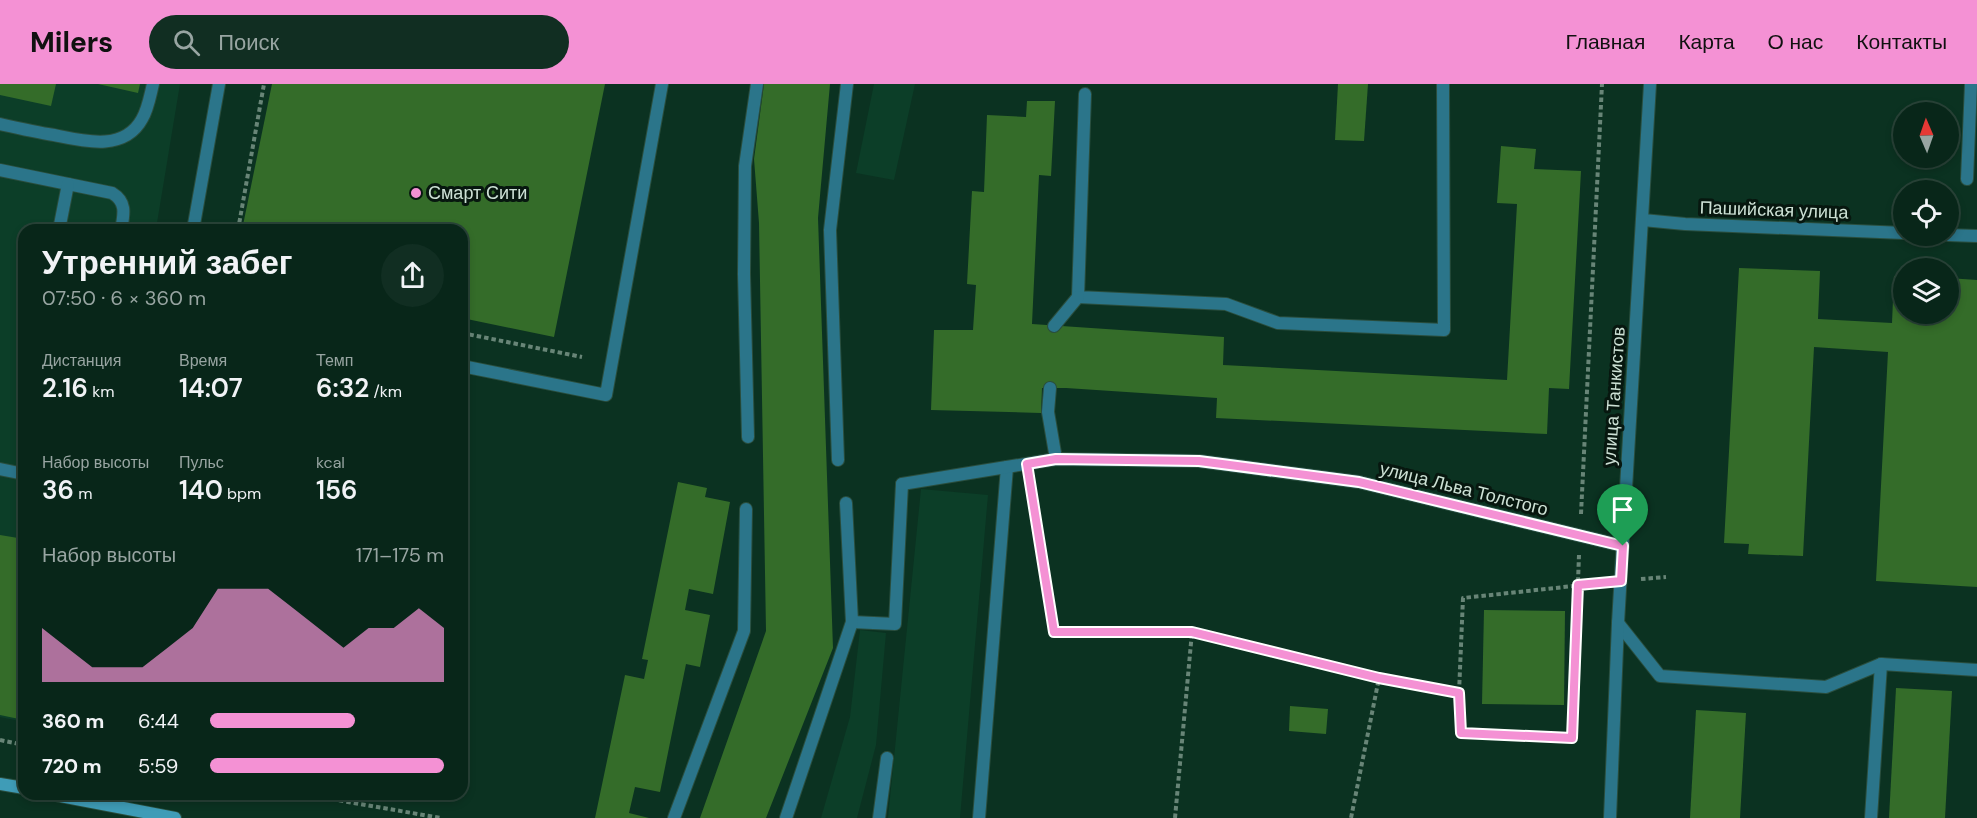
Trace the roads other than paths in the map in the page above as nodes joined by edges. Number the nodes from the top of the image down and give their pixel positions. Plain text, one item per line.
1 (153, 84) edge
2 (219, 84) edge
3 (662, 84) edge
4 (757, 84) edge
5 (847, 84) edge
6 (1443, 84) edge
7 (1650, 84) edge
8 (1971, 84) edge
9 (1085, 94) dead end
10 (0, 124) edge
11 (0, 170) edge
12 (1967, 179) dead end
13 (68, 184) junction
14 (1643, 220) junction
15 (60, 224) edge
16 (122, 224) edge
17 (194, 224) edge
18 (1893, 233) edge
19 (1959, 235) edge
20 (1977, 236) edge
21 (1078, 297) junction
22 (1054, 326) dead end
23 (468, 367) edge
24 (1050, 388) dead end
25 (748, 437) dead end
26 (1056, 459) junction
27 (838, 460) dead end
28 (1007, 467) junction
29 (0, 469) edge
30 (18, 473) edge
31 (846, 502) dead end
32 (746, 509) dead end
33 (1623, 546) junction
34 (852, 622) junction
35 (1618, 623) junction
36 (1881, 664) junction
37 (1977, 670) edge
38 (887, 758) dead end
39 (0, 784) edge
40 (18, 787) edge
41 (99, 800) edge
42 (175, 818) edge
43 (674, 818) edge
44 (786, 818) edge
45 (879, 818) edge
46 (980, 818) edge
47 (1610, 818) edge
48 (1871, 818) edge

1 - 10 street
2 - 17 street
3 - 23 street
4 - 25 street
5 - 27 street
6 - 21 street
7 - 14 street, улица Танкистов
8 - 12 street
9 - 21 street
11 - 13 street
13 - 15 street
13 - 16 street
14 - 18 street, Пашийская улица
14 - 33 street, улица Танкистов
19 - 20 street
21 - 22 street
24 - 26 street
26 - 28 street, улица Льва Толстого
26 - 33 street, улица Льва Толстого
28 - 34 street, улица Льва Толстого
28 - 46 street
29 - 30 street
31 - 34 street
32 - 43 street
33 - 35 street, улица Танкистов
34 - 44 street
35 - 36 street
35 - 47 street, улица Танкистов
36 - 37 street
36 - 48 street
38 - 45 street
39 - 40 main road
41 - 42 main road

